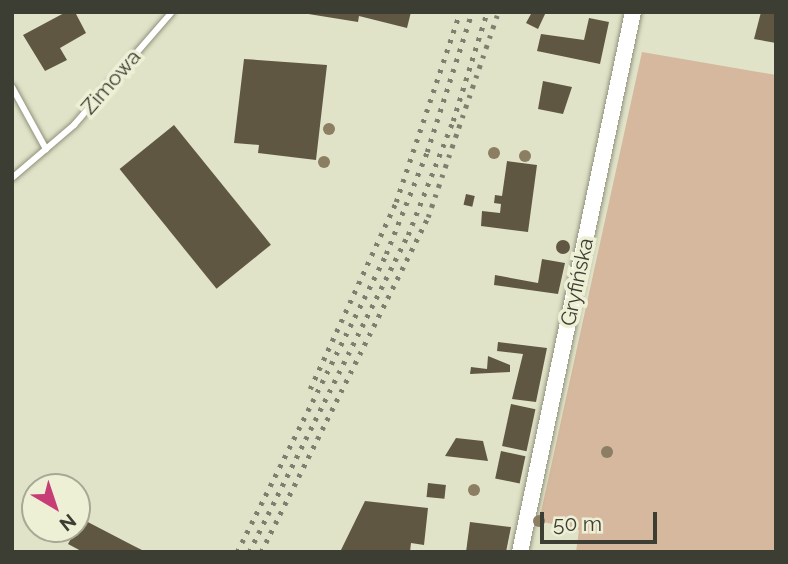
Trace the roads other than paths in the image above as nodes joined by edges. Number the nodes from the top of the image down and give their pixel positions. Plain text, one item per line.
1 (172, 12) edge
2 (633, 12) edge
3 (12, 87) edge
4 (46, 149) junction
5 (12, 178) edge
6 (520, 552) edge

1 - 4 lane, Zimowa
2 - 6 street, Gryfińska
3 - 4 lane
4 - 5 lane, Zimowa

